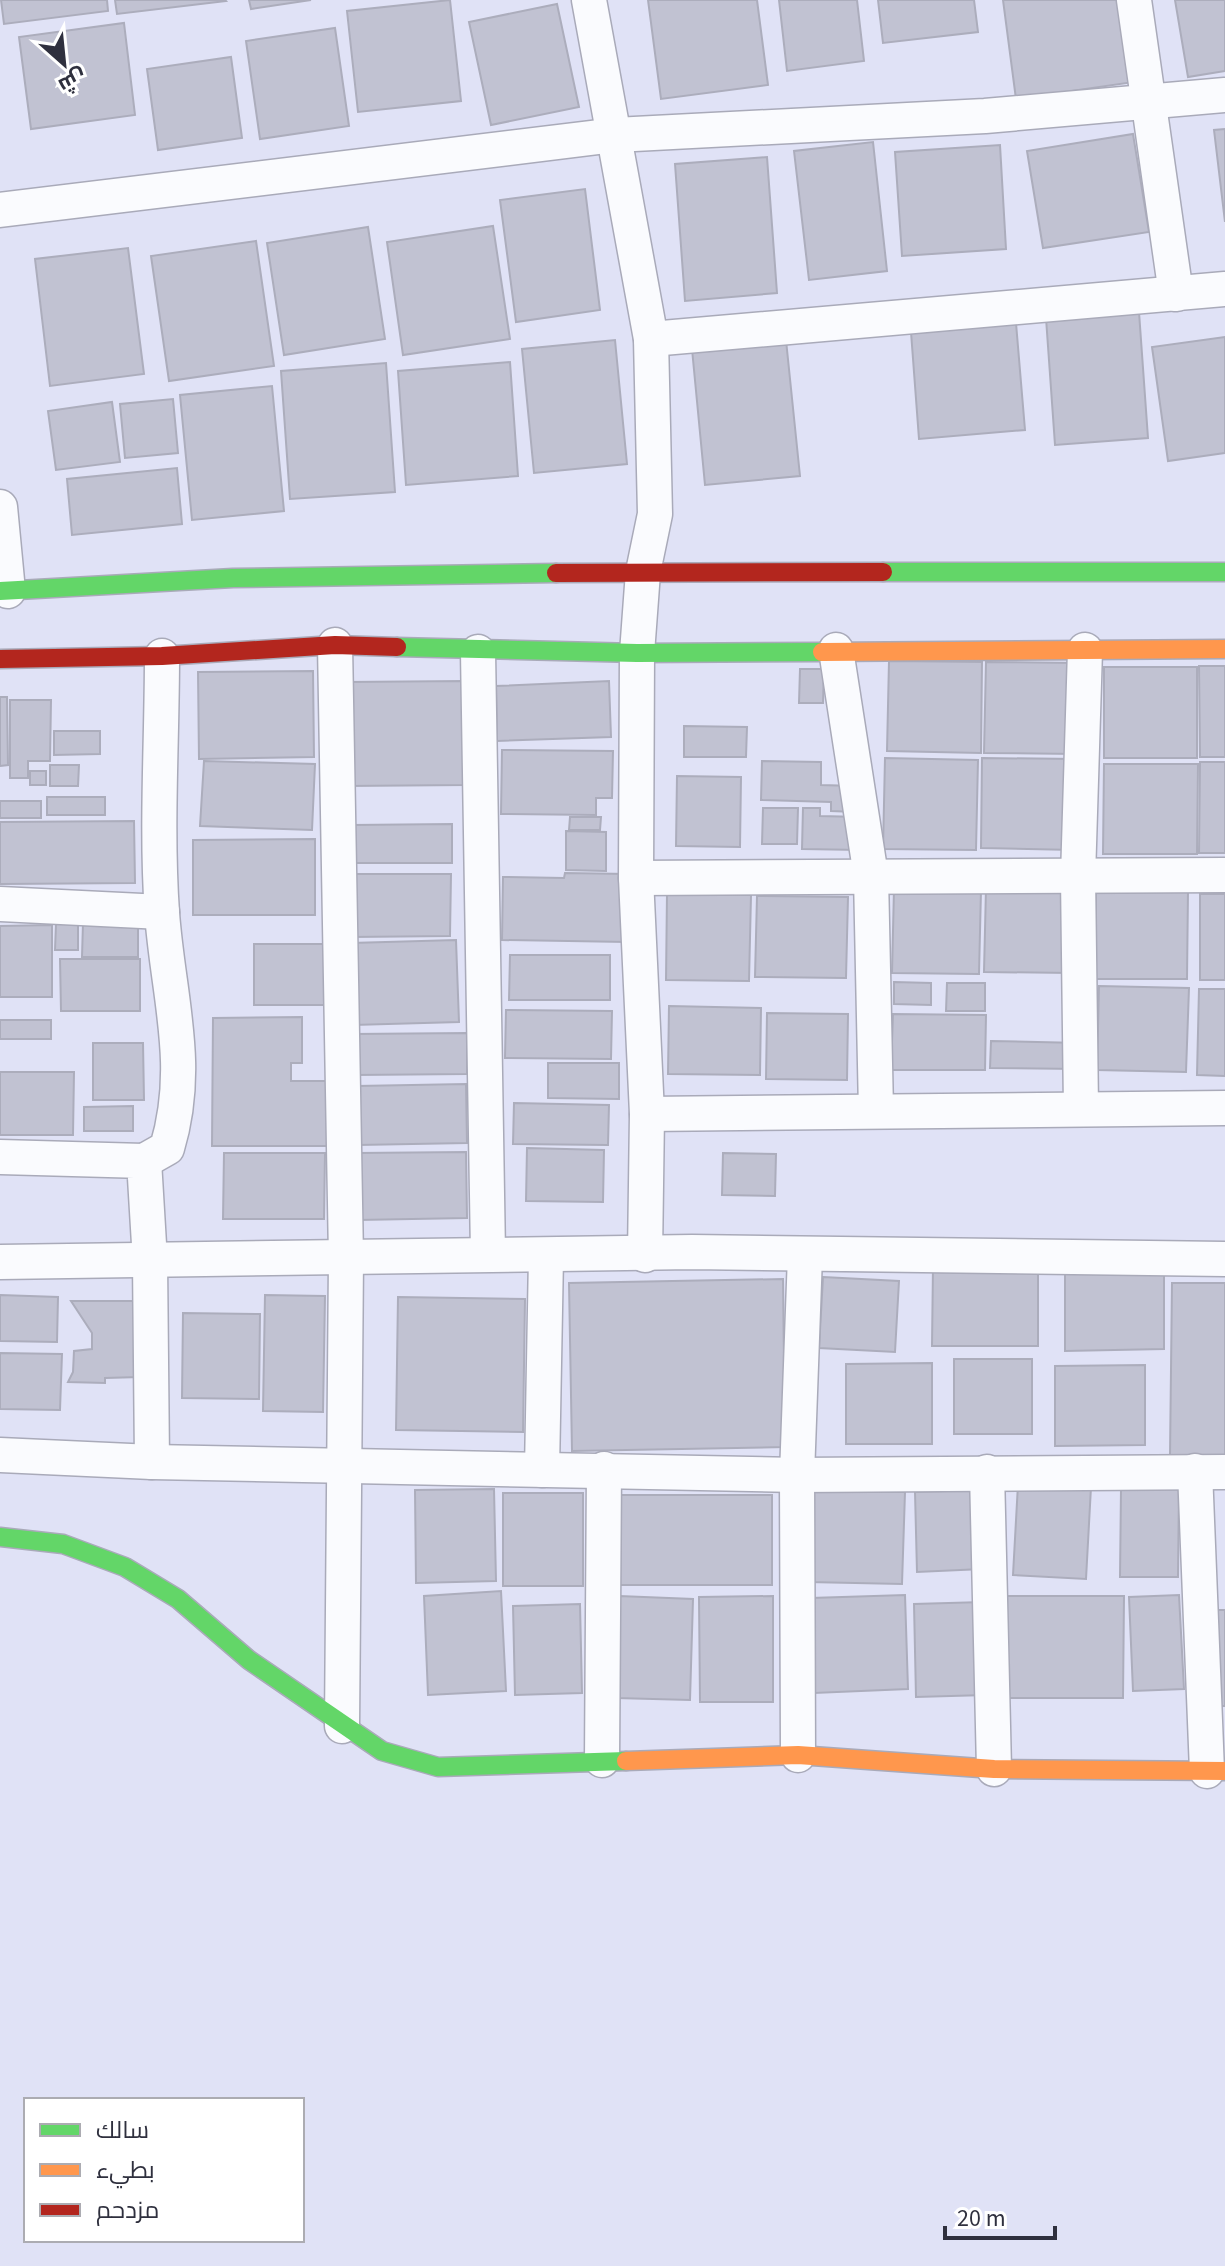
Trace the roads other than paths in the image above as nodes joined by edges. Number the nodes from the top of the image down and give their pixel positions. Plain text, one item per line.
1 (589, 0) edge
2 (1134, 0) edge
3 (1225, 95) edge
4 (1149, 102) junction
5 (615, 135) junction
6 (0, 210) edge
7 (1225, 289) edge
8 (1176, 294) junction
9 (651, 339) junction
10 (0, 507) edge
11 (643, 572) junction
12 (1225, 572) edge
13 (4, 591) edge
14 (335, 645) junction
15 (1225, 649) edge
16 (836, 650) junction
17 (1085, 650) junction
18 (478, 652) junction
19 (637, 653) junction
20 (162, 656) junction
21 (0, 659) edge
22 (1225, 875) edge
23 (871, 876) junction
24 (1078, 877) junction
25 (636, 878) junction
26 (0, 904) edge
27 (162, 912) junction
28 (1081, 1108) junction
29 (1225, 1108) edge
30 (876, 1111) junction
31 (647, 1114) junction
32 (0, 1157) edge
33 (144, 1161) junction
34 (488, 1254) junction
35 (645, 1255) junction
36 (805, 1255) junction
37 (546, 1256) junction
38 (346, 1258) junction
39 (1225, 1259) edge
40 (150, 1261) junction
41 (0, 1262) edge
42 (0, 1455) edge
43 (152, 1462) junction
44 (344, 1465) junction
45 (604, 1469) junction
46 (542, 1470) junction
47 (1210, 1471) edge
48 (987, 1472) junction
49 (797, 1475) junction
50 (0, 1537) edge
51 (342, 1726) junction
52 (798, 1755) junction
53 (602, 1760) junction
54 (994, 1769) junction
55 (1216, 1771) edge

1 - 5 street
2 - 4 street
3 - 4 street
4 - 5 street
4 - 8 street
5 - 6 street
5 - 9 street
7 - 8 street
8 - 9 street
9 - 11 street
10 - 13 street
11 - 12 main road
11 - 13 main road
11 - 19 street
14 - 18 main road
14 - 20 main road
14 - 38 street
15 - 17 main road
16 - 17 main road
16 - 19 main road
16 - 23 street
17 - 24 street
18 - 19 main road
18 - 34 street
19 - 25 street
20 - 21 main road
20 - 27 street
22 - 24 street
23 - 24 street
23 - 25 street
23 - 30 street
24 - 28 street
25 - 31 street
26 - 27 street
27 - 33 street
28 - 29 street
28 - 30 street
30 - 31 street
31 - 35 street
32 - 33 street
33 - 40 street
34 - 37 street
34 - 38 street
35 - 36 street
35 - 37 street
36 - 39 street
36 - 49 street
37 - 46 street
38 - 40 street
38 - 44 street
40 - 41 street
40 - 43 street
42 - 43 street
43 - 44 street
44 - 46 street
44 - 51 street
45 - 46 street
45 - 49 street
45 - 53 street
47 - 48 street
47 - 55 street
48 - 49 street
48 - 54 street
49 - 52 street
50 - 51 main road
51 - 53 main road
52 - 53 main road
52 - 54 main road
54 - 55 main road

